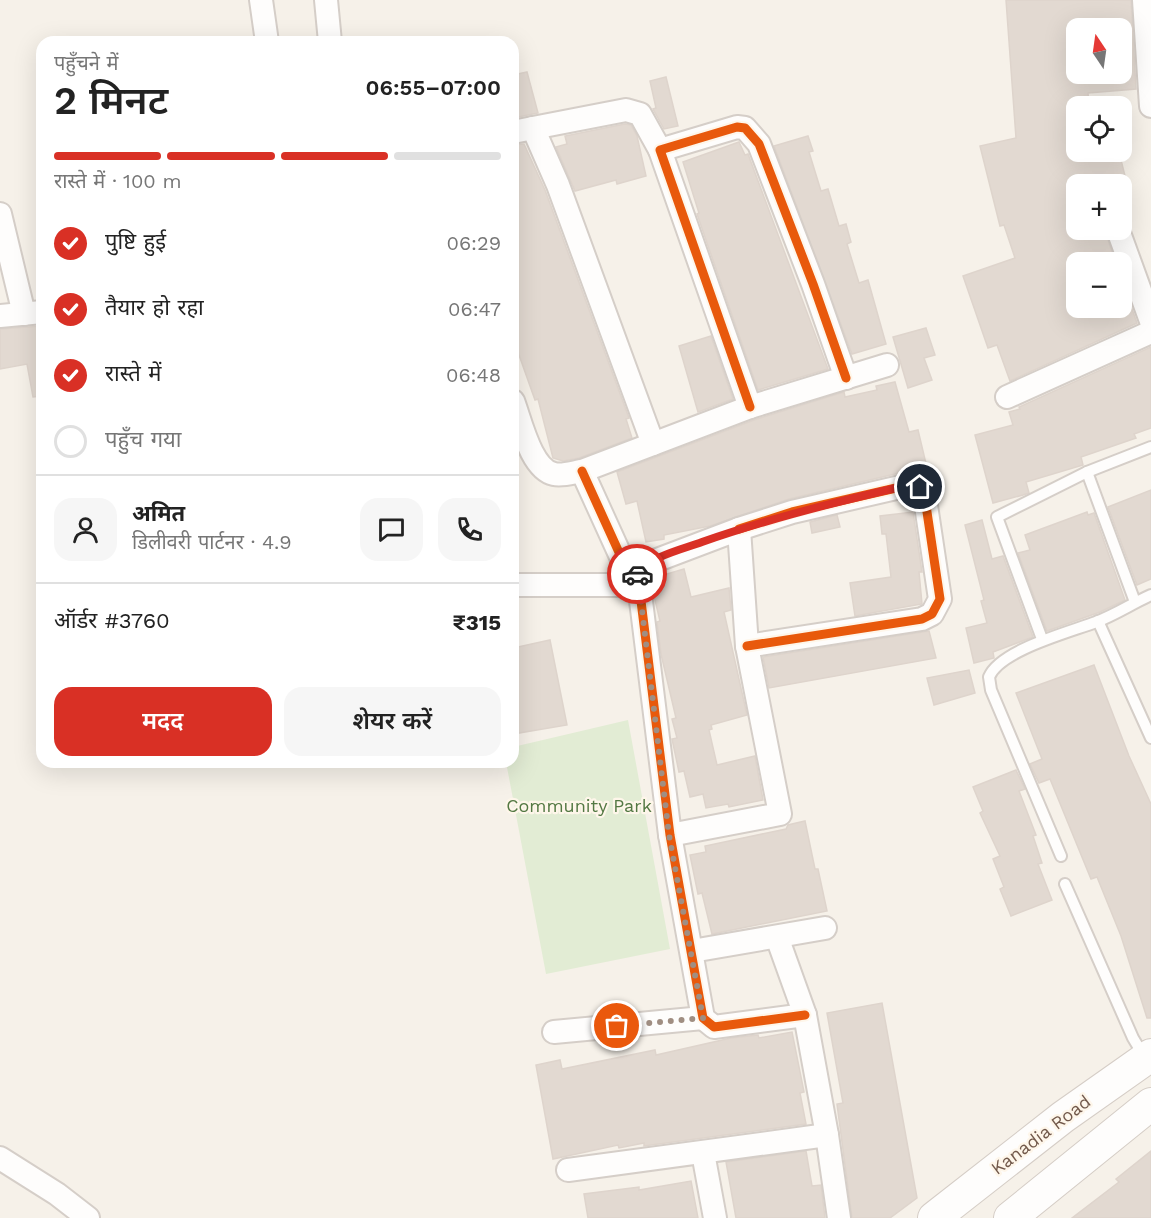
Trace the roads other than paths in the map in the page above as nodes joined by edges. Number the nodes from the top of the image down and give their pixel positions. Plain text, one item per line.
1 (261, 0) edge
2 (326, 0) edge
3 (1144, 0) edge
4 (266, 36) edge
5 (329, 36) edge
6 (1151, 106) edge
7 (523, 130) edge
8 (660, 150) junction
9 (0, 214) edge
10 (1122, 240) edge
11 (33, 313) edge
12 (0, 316) edge
13 (1151, 321) edge
14 (1151, 332) edge
15 (886, 364) dead end
16 (846, 378) junction
17 (1007, 397) dead end
18 (750, 408) junction
19 (519, 417) edge
20 (653, 444) junction
21 (1151, 447) edge
22 (582, 471) junction
23 (1087, 472) junction
24 (740, 529) junction
25 (632, 581) junction
26 (519, 585) edge
27 (1151, 594) edge
28 (1135, 602) junction
29 (1098, 621) junction
30 (1042, 639) junction
31 (747, 646) junction
32 (1151, 738) edge
33 (669, 835) junction
34 (1062, 856) dead end
35 (1065, 884) dead end
36 (825, 928) dead end
37 (777, 937) junction
38 (692, 951) junction
39 (805, 1015) junction
40 (703, 1018) junction
41 (554, 1032) dead end
42 (1148, 1056) edge
43 (1151, 1104) edge
44 (1064, 1117) junction
45 (827, 1135) junction
46 (703, 1153) junction
47 (1090, 1153) junction
48 (0, 1158) edge
49 (567, 1170) dead end
50 (88, 1218) edge
51 (715, 1218) edge
52 (839, 1218) edge
53 (933, 1218) edge
54 (1010, 1218) edge

1 - 4 street
2 - 5 street
3 - 6 street
7 - 8 street
7 - 20 street
8 - 16 street
8 - 18 street
9 - 11 street
10 - 13 street
11 - 12 street
14 - 17 street
15 - 16 street
16 - 18 street
18 - 20 street
19 - 22 street
20 - 22 street
21 - 23 lane
22 - 25 street
23 - 28 lane
23 - 30 lane
24 - 25 street
24 - 31 street
24 - 31 street
25 - 26 street
25 - 33 street
27 - 28 lane
28 - 29 lane
29 - 30 lane
29 - 32 lane
30 - 34 lane
31 - 33 street
33 - 38 street
35 - 42 lane
36 - 37 street
37 - 38 street
37 - 39 street
38 - 40 street
39 - 40 street
39 - 45 street
40 - 41 street
42 - 44 main road, Kanadia Road
43 - 47 main road
44 - 47 main road
44 - 53 main road, Kanadia Road
45 - 46 street
45 - 52 street
46 - 49 street
46 - 51 street
47 - 54 main road
48 - 50 street

